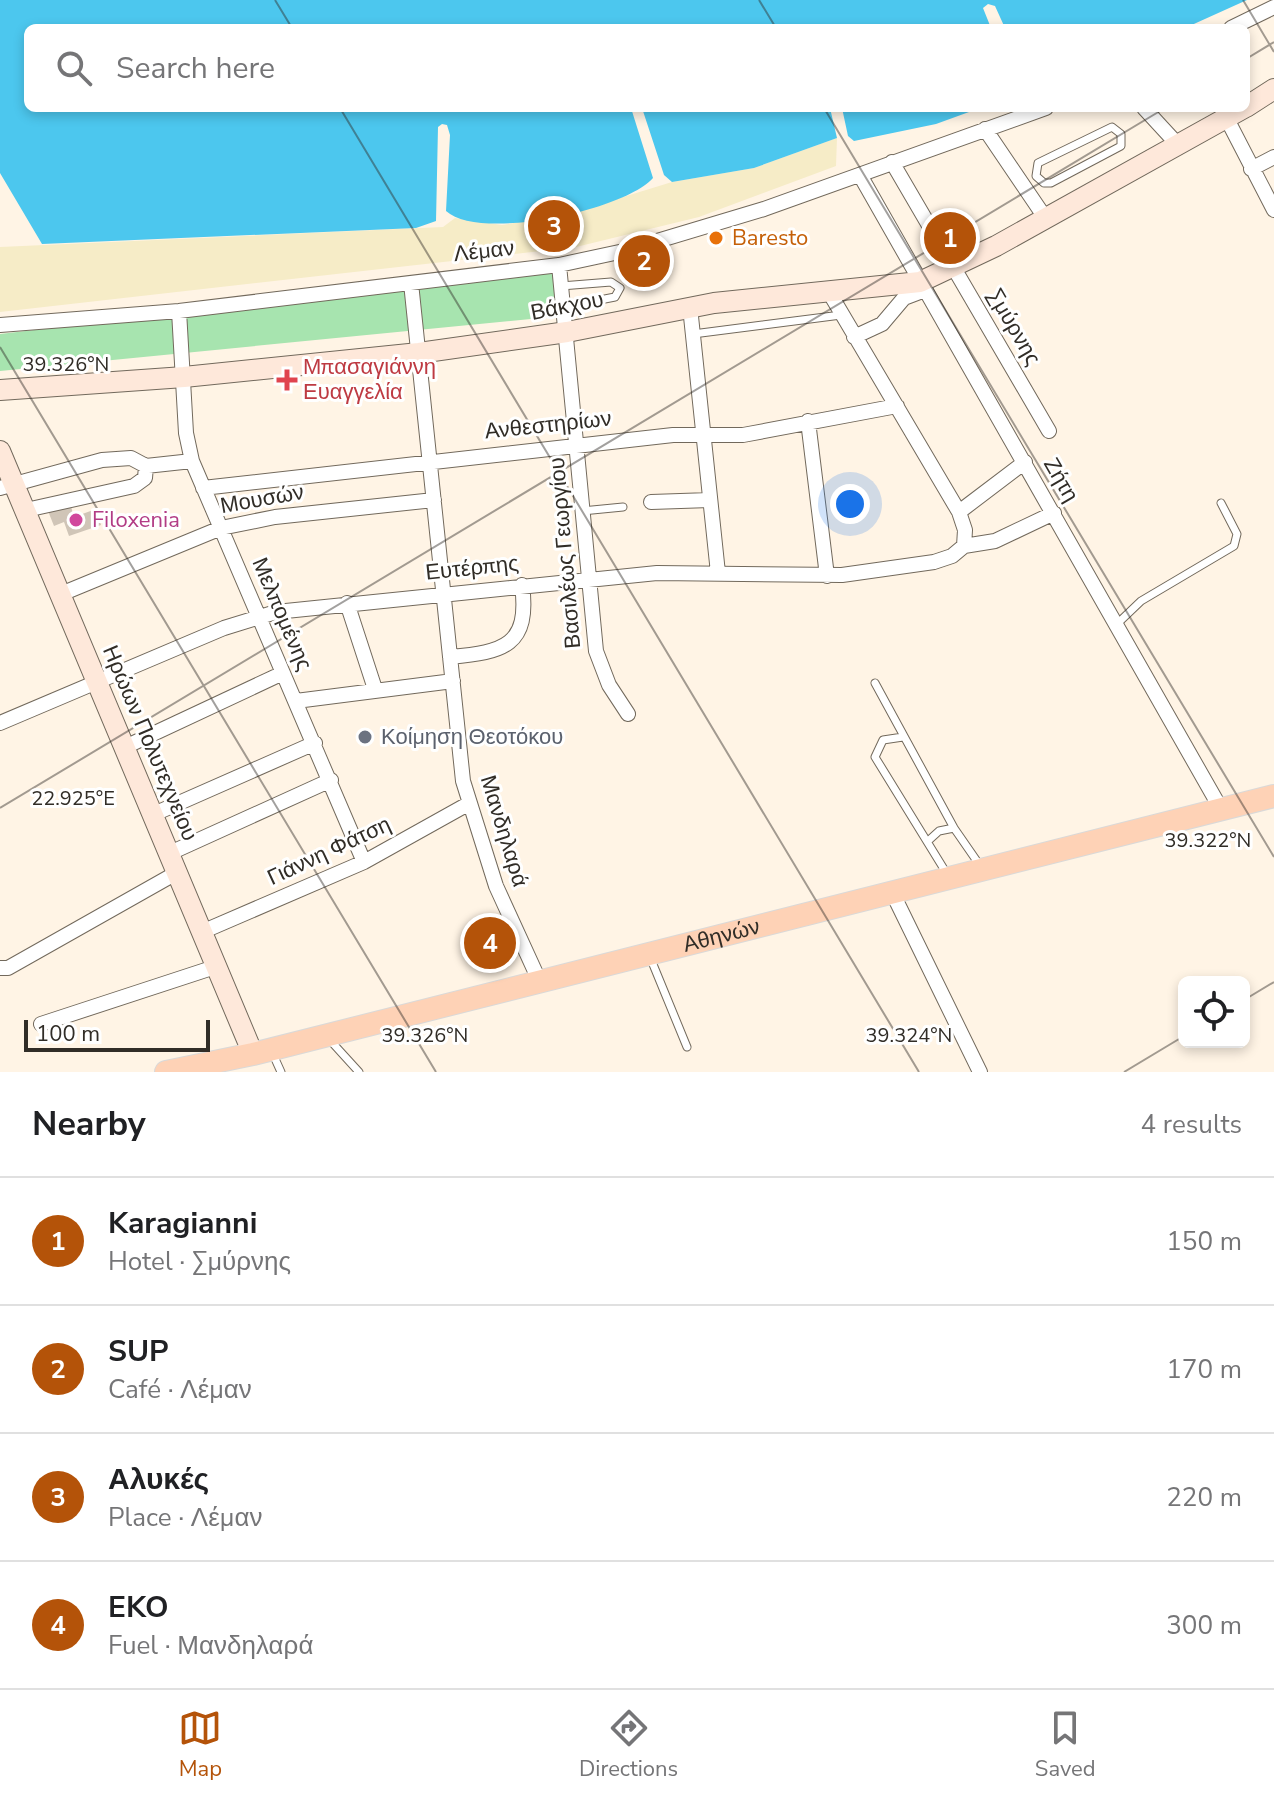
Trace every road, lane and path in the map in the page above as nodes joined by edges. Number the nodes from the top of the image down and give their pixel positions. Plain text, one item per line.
1 (1274, 7) edge
2 (1239, 24) edge
3 (1274, 89) edge
4 (1250, 104) edge
5 (1034, 112) edge
6 (1148, 112) edge
7 (1237, 112) edge
8 (1239, 112) edge
9 (985, 129) junction
10 (1179, 146) junction
11 (1274, 157) edge
12 (1101, 158) junction
13 (892, 162) junction
14 (1251, 169) junction
15 (860, 175) junction
16 (1115, 180) junction
17 (1274, 210) edge
18 (1046, 219) junction
19 (559, 265) junction
20 (954, 269) junction
21 (411, 283) junction
22 (561, 286) junction
23 (923, 286) junction
24 (829, 292) junction
25 (564, 307) junction
26 (690, 307) junction
27 (179, 311) junction
28 (841, 315) junction
29 (0, 325) edge
30 (567, 332) junction
31 (692, 334) junction
32 (854, 337) junction
33 (419, 353) junction
34 (184, 377) junction
35 (0, 390) edge
36 (897, 406) junction
37 (808, 421) junction
38 (1049, 431) dead end
39 (703, 435) junction
40 (578, 444) junction
41 (0, 451) edge
42 (192, 461) junction
43 (430, 462) junction
44 (1025, 462) junction
45 (146, 466) junction
46 (7, 485) edge
47 (203, 488) junction
48 (434, 500) junction
49 (710, 500) junction
50 (651, 502) dead end
51 (1221, 503) dead end
52 (623, 507) dead end
53 (26, 510) junction
54 (582, 511) junction
55 (959, 512) junction
56 (1054, 513) junction
57 (221, 528) junction
58 (964, 546) junction
59 (718, 573) junction
60 (827, 576) junction
61 (587, 579) junction
62 (522, 585) junction
63 (444, 593) junction
64 (61, 594) junction
65 (347, 603) junction
66 (258, 616) junction
67 (1118, 623) junction
68 (450, 657) junction
69 (283, 673) junction
70 (453, 681) junction
71 (98, 682) junction
72 (875, 683) dead end
73 (375, 689) junction
74 (296, 701) junction
75 (628, 714) dead end
76 (2, 717) edge
77 (903, 737) junction
78 (315, 743) junction
79 (125, 747) junction
80 (331, 780) junction
81 (1274, 796) edge
82 (468, 804) junction
83 (1221, 809) junction
84 (154, 814) junction
85 (954, 828) junction
86 (928, 841) junction
87 (174, 862) junction
88 (364, 862) junction
89 (982, 869) junction
90 (949, 877) junction
91 (892, 892) junction
92 (204, 931) junction
93 (648, 953) junction
94 (218, 966) junction
95 (1, 968) edge
96 (539, 980) junction
97 (41, 1024) dead end
98 (326, 1035) junction
99 (687, 1047) dead end
100 (262, 1052) junction
101 (211, 1067) edge
102 (166, 1072) edge
103 (281, 1072) edge
104 (359, 1072) edge
105 (980, 1072) edge

1 - 2 street
3 - 4 street, Βάκχου
5 - 9 street, Λέμαν
6 - 10 street
7 - 10 street, Βάκχου
8 - 14 street
9 - 13 street, Λέμαν
9 - 18 street
10 - 16 street, Βάκχου
11 - 14 street
12 - 12 lane
12 - 16 lane
13 - 15 street, Λέμαν
13 - 20 street, Σμύρνης
14 - 17 street
15 - 19 street, Λέμαν
15 - 23 street, Ζήτη
16 - 18 street, Βάκχου
18 - 20 street, Βάκχου
19 - 21 street, Λέμαν
19 - 22 street, Βασιλέως Γεωργίου
20 - 23 street, Βάκχου
20 - 38 street, Σμύρνης
21 - 27 street, Λέμαν
21 - 33 street, Μανδηλαρά
22 - 25 street, Βασιλέως Γεωργίου
22 - 25 lane
23 - 24 street, Βάκχου
23 - 32 street
23 - 44 street, Ζήτη
24 - 26 street, Βάκχου
24 - 28 street
25 - 30 street, Βασιλέως Γεωργίου
26 - 30 street, Βάκχου
26 - 31 street
27 - 29 street, Λέμαν
27 - 34 street, Μελπομένης
28 - 31 lane
28 - 32 street
30 - 33 street, Βάκχου
30 - 40 street, Βασιλέως Γεωργίου
31 - 39 street
32 - 36 street
33 - 34 street, Βάκχου
33 - 43 street, Μανδηλαρά
34 - 35 street, Βάκχου
34 - 42 street, Μελπομένης
36 - 37 street, Ανθεστηρίων
36 - 55 street
37 - 39 street, Ανθεστηρίων
37 - 60 street
39 - 40 street, Ανθεστηρίων
39 - 49 street
40 - 43 street, Ανθεστηρίων
40 - 54 street, Βασιλέως Γεωργίου
41 - 46 street, Ηρώων Πολυτεχνείου
42 - 45 street
42 - 47 street, Μελπομένης
43 - 47 street, Ανθεστηρίων
43 - 48 street, Μανδηλαρά
44 - 55 street
44 - 56 street, Ζήτη
45 - 46 street
45 - 53 street
46 - 53 street, Ηρώων Πολυτεχνείου
47 - 57 street, Μελπομένης
48 - 57 street, Μουσών
48 - 63 street, Μανδηλαρά
49 - 50 street
49 - 59 street
51 - 67 lane
52 - 54 lane
53 - 64 street, Ηρώων Πολυτεχνείου
54 - 61 street, Βασιλέως Γεωργίου
55 - 58 street
56 - 58 street, Ευτέρπης
56 - 67 street, Ζήτη
57 - 64 street, Μουσών
57 - 66 street, Μελπομένης
58 - 60 street, Ευτέρπης
59 - 60 street, Ευτέρπης
59 - 61 street, Ευτέρπης
61 - 62 street, Ευτέρπης
61 - 75 street, Βασιλέως Γεωργίου
62 - 63 street, Ευτέρπης
62 - 68 street
63 - 65 street, Ευτέρπης
63 - 68 street, Μανδηλαρά
64 - 71 street, Ηρώων Πολυτεχνείου
65 - 66 street, Ευτέρπης
65 - 73 street
66 - 69 street, Μελπομένης
66 - 71 street, Ευτέρπης
67 - 83 street, Ζήτη
68 - 70 street, Μανδηλαρά
69 - 74 street, Μελπομένης
69 - 79 street
70 - 73 street
70 - 82 street, Μανδηλαρά
71 - 76 street, Ευτέρπης
71 - 79 street, Ηρώων Πολυτεχνείου
72 - 77 lane
73 - 74 street
74 - 78 street, Μελπομένης
77 - 85 lane
77 - 86 lane
78 - 80 street, Μελπομένης
78 - 84 street
79 - 84 street, Ηρώων Πολυτεχνείου
80 - 87 street
80 - 88 street, Μελπομένης
81 - 83 main road, Αθηνών
82 - 88 street, Γιάννη Φάτση
82 - 96 street, Μανδηλαρά
83 - 89 main road, Αθηνών
84 - 87 street, Ηρώων Πολυτεχνείου
85 - 86 lane
85 - 89 lane
86 - 90 lane
87 - 92 street, Ηρώων Πολυτεχνείου
87 - 95 street
88 - 92 street, Γιάννη Φάτση
89 - 90 main road, Αθηνών
90 - 91 main road, Αθηνών
91 - 93 main road, Αθηνών
91 - 105 street
92 - 94 street, Ηρώων Πολυτεχνείου
93 - 96 main road, Αθηνών
93 - 99 lane
94 - 97 street
94 - 100 street, Ηρώων Πολυτεχνείου
96 - 98 main road, Αθηνών
98 - 100 main road, Αθηνών
98 - 104 lane
100 - 101 main road, Αθηνών
100 - 103 lane
101 - 102 main road, Αθηνών

